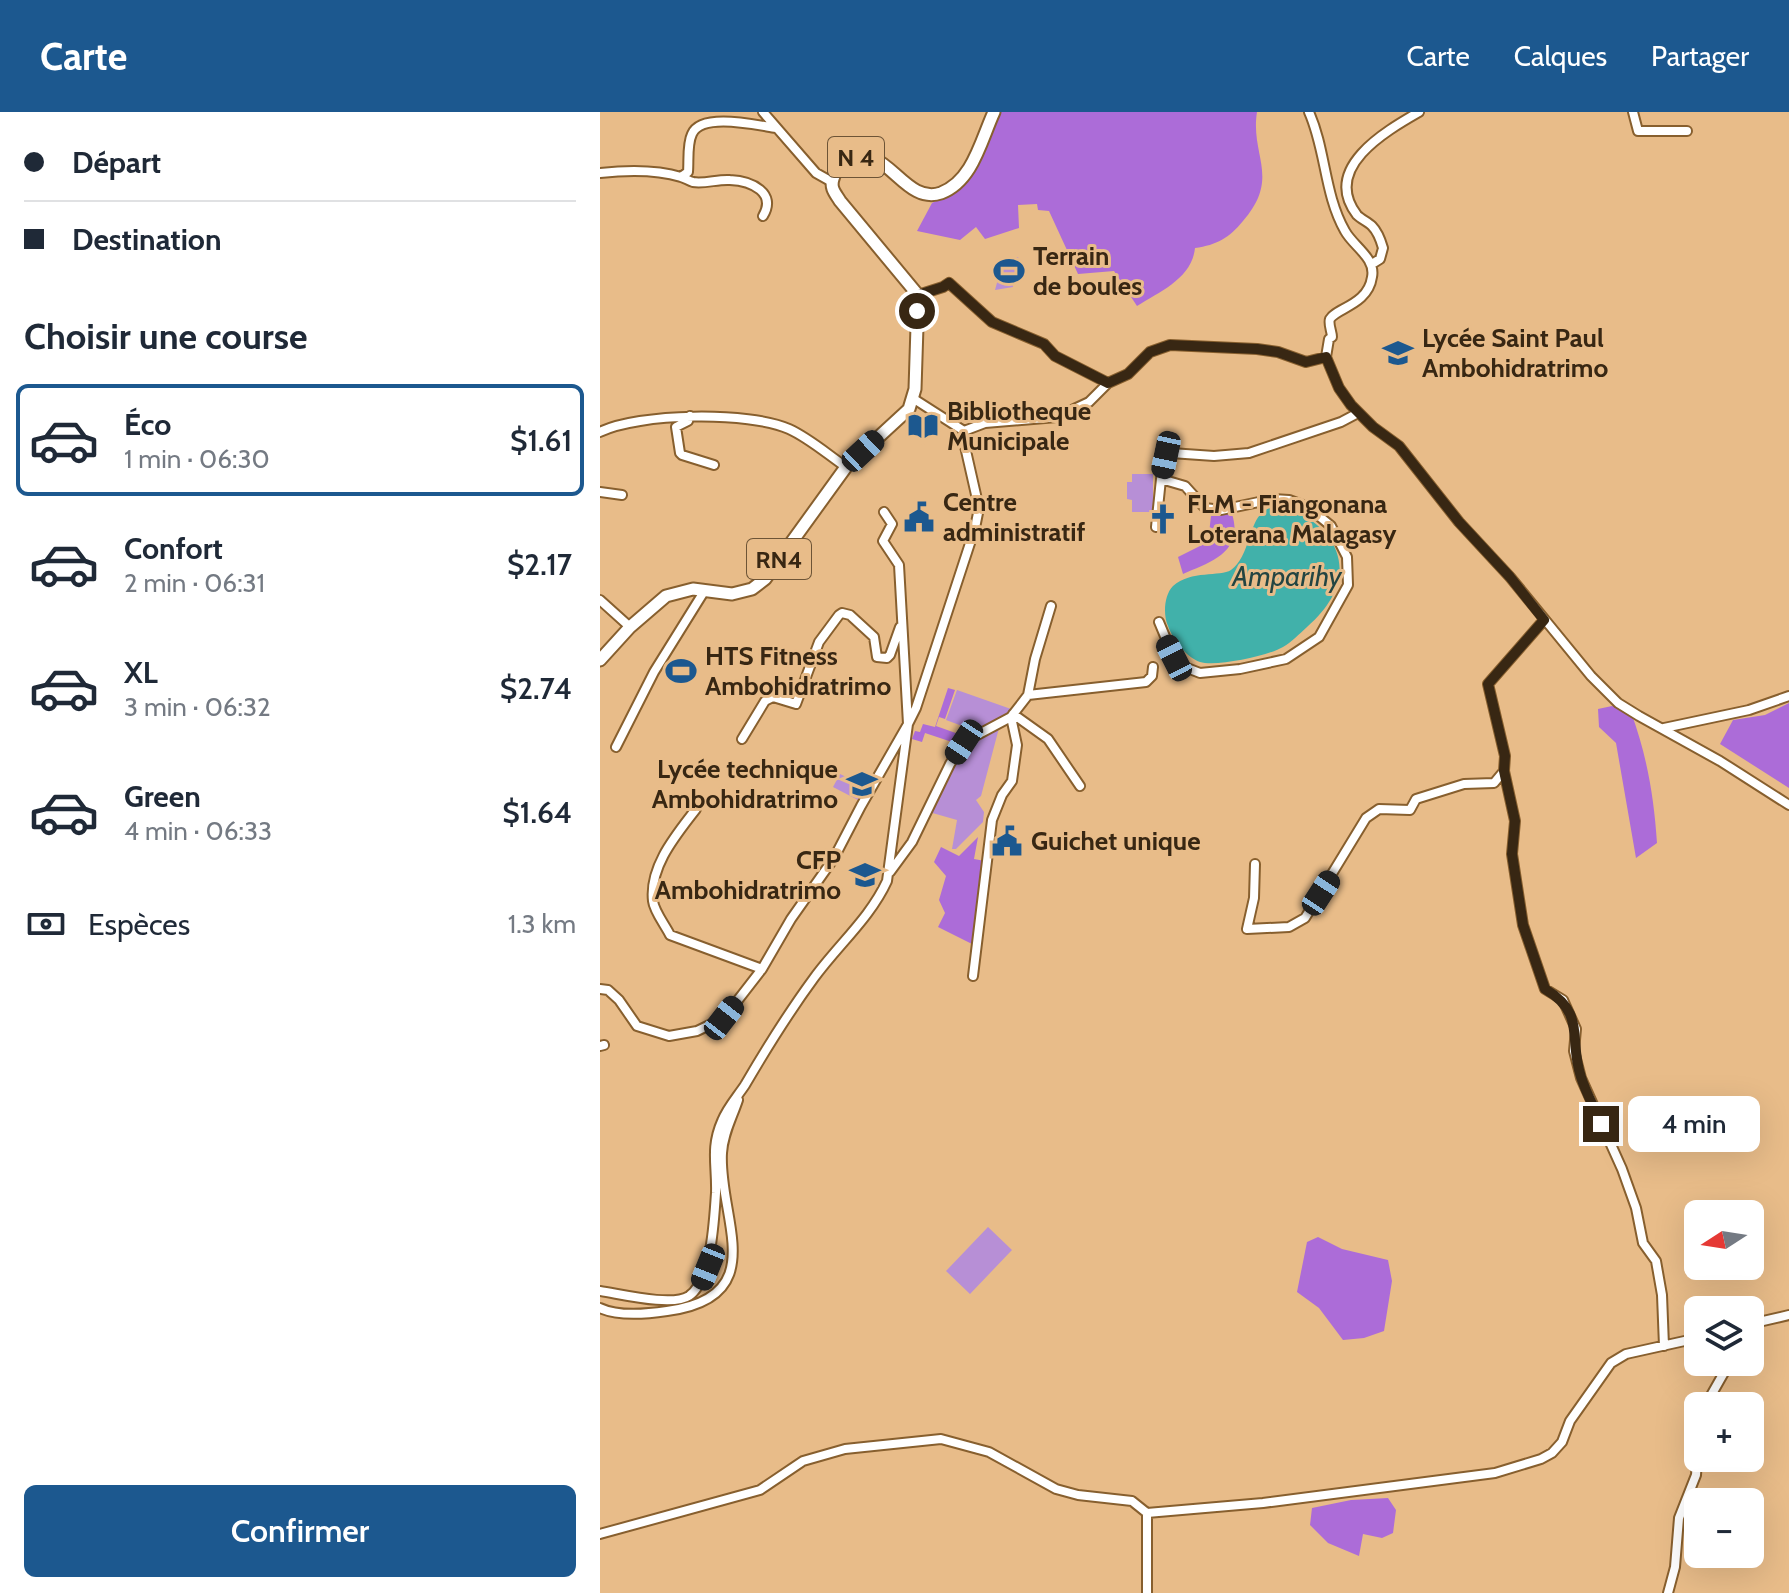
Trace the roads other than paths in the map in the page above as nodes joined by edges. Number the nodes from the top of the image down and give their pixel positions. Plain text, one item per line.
1 (763, 112) edge
2 (994, 112) edge
3 (1309, 112) edge
4 (1419, 112) edge
5 (1633, 112) edge
6 (776, 128) junction
7 (1687, 131) dead end
8 (600, 173) edge
9 (681, 177) junction
10 (832, 182) junction
11 (763, 216) dead end
12 (1372, 264) junction
13 (918, 295) junction
14 (1326, 357) junction
15 (1108, 383) junction
16 (913, 399) junction
17 (1358, 413) junction
18 (690, 416) junction
19 (964, 431) junction
20 (600, 432) edge
21 (714, 465) dead end
22 (846, 467) junction
23 (1161, 479) junction
24 (600, 492) edge
25 (622, 495) dead end
26 (884, 512) dead end
27 (1156, 527) dead end
28 (705, 590) junction
29 (600, 600) edge
30 (1051, 606) dead end
31 (1544, 620) junction
32 (1159, 622) dead end
33 (901, 623) junction
34 (630, 627) junction
35 (600, 660) edge
36 (1153, 667) dead end
37 (1028, 695) junction
38 (1789, 696) edge
39 (1012, 716) junction
40 (908, 724) junction
41 (1664, 728) junction
42 (742, 739) dead end
43 (616, 747) dead end
44 (1504, 771) junction
45 (1080, 786) dead end
46 (1789, 805) edge
47 (696, 809) dead end
48 (1255, 864) dead end
49 (889, 874) junction
50 (762, 969) junction
51 (973, 976) dead end
52 (600, 989) edge
53 (741, 1091) junction
54 (600, 1291) edge
55 (600, 1308) edge
56 (1789, 1315) edge
57 (1764, 1321) edge
58 (1684, 1341) edge
59 (1664, 1346) junction
60 (1696, 1472) edge
61 (1147, 1513) junction
62 (600, 1534) edge
63 (1147, 1593) edge
64 (1668, 1593) edge

1 - 6 street
2 - 10 main road, N 4
3 - 12 street
4 - 12 street
5 - 7 street
6 - 9 street
6 - 10 street
8 - 9 street
9 - 11 street
10 - 13 main road, N 4
12 - 14 street
13 - 15 street
13 - 16 main road
14 - 15 street
14 - 17 street
15 - 19 street
16 - 19 street
16 - 22 main road, RN4
17 - 23 street
17 - 31 street
18 - 20 street
18 - 21 street
18 - 22 street
19 - 40 street
22 - 28 main road, RN4
23 - 27 street
23 - 32 street
24 - 25 street
26 - 33 street
28 - 34 main road, RN4
28 - 43 street
29 - 34 street
30 - 37 street
31 - 41 street
31 - 44 street
33 - 40 street
33 - 42 street
34 - 35 main road, RN4
36 - 37 street
37 - 39 street
38 - 41 street
39 - 45 street
39 - 49 street
39 - 51 street
40 - 49 street
40 - 50 street
41 - 46 street
44 - 48 street
44 - 59 street
47 - 50 street
49 - 53 street
50 - 52 street
53 - 54 street
53 - 55 street
56 - 57 street
58 - 59 street
59 - 61 street
60 - 64 street
61 - 62 street
61 - 63 street

